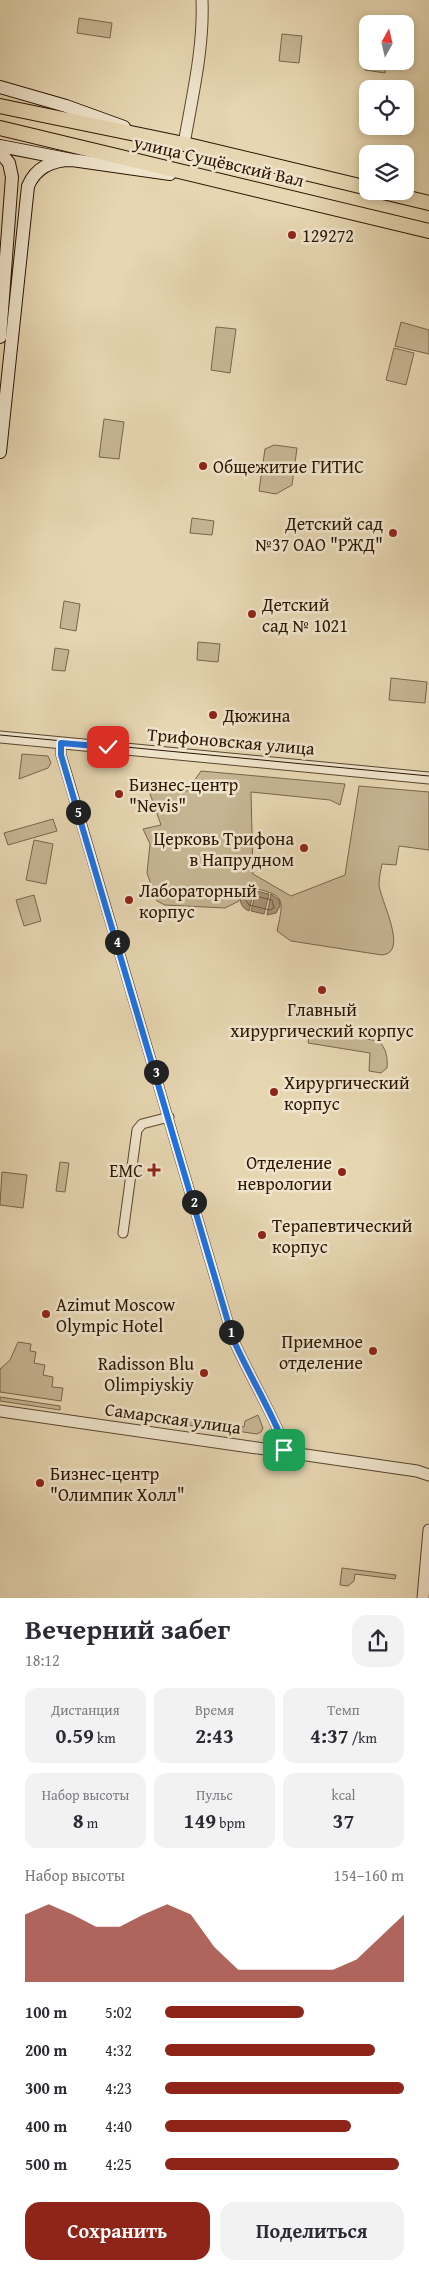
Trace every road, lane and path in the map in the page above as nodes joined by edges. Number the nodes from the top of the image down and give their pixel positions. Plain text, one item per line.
1 (202, 0) edge
2 (0, 87) edge
3 (0, 106) edge
4 (0, 128) edge
5 (150, 136) junction
6 (184, 144) junction
7 (0, 146) edge
8 (0, 152) edge
9 (72, 160) junction
10 (212, 179) junction
11 (359, 186) edge
12 (414, 199) edge
13 (429, 203) edge
14 (429, 230) edge
15 (0, 337) edge
16 (0, 452) edge
17 (0, 737) edge
18 (61, 743) junction
19 (429, 778) edge
20 (169, 1117) junction
21 (123, 1233) dead end
22 (0, 1411) edge
23 (287, 1451) junction
24 (429, 1475) edge
25 (429, 1530) edge
26 (423, 1598) edge

1 - 6 street
2 - 5 main road
3 - 5 main road, улица Сущёвский Вал
4 - 10 main road, улица Сущёвский Вал
5 - 6 main road, улица Сущёвский Вал
6 - 11 main road, улица Сущёвский Вал
7 - 9 main road
8 - 15 main road
9 - 10 main road
9 - 16 main road
10 - 14 main road, улица Сущёвский Вал
12 - 13 main road
17 - 18 street, Трифоновская улица
18 - 19 street, Трифоновская улица
18 - 20 street
20 - 21 street
20 - 23 street
22 - 23 street, Самарская улица
23 - 24 street, Самарская улица
25 - 26 street

